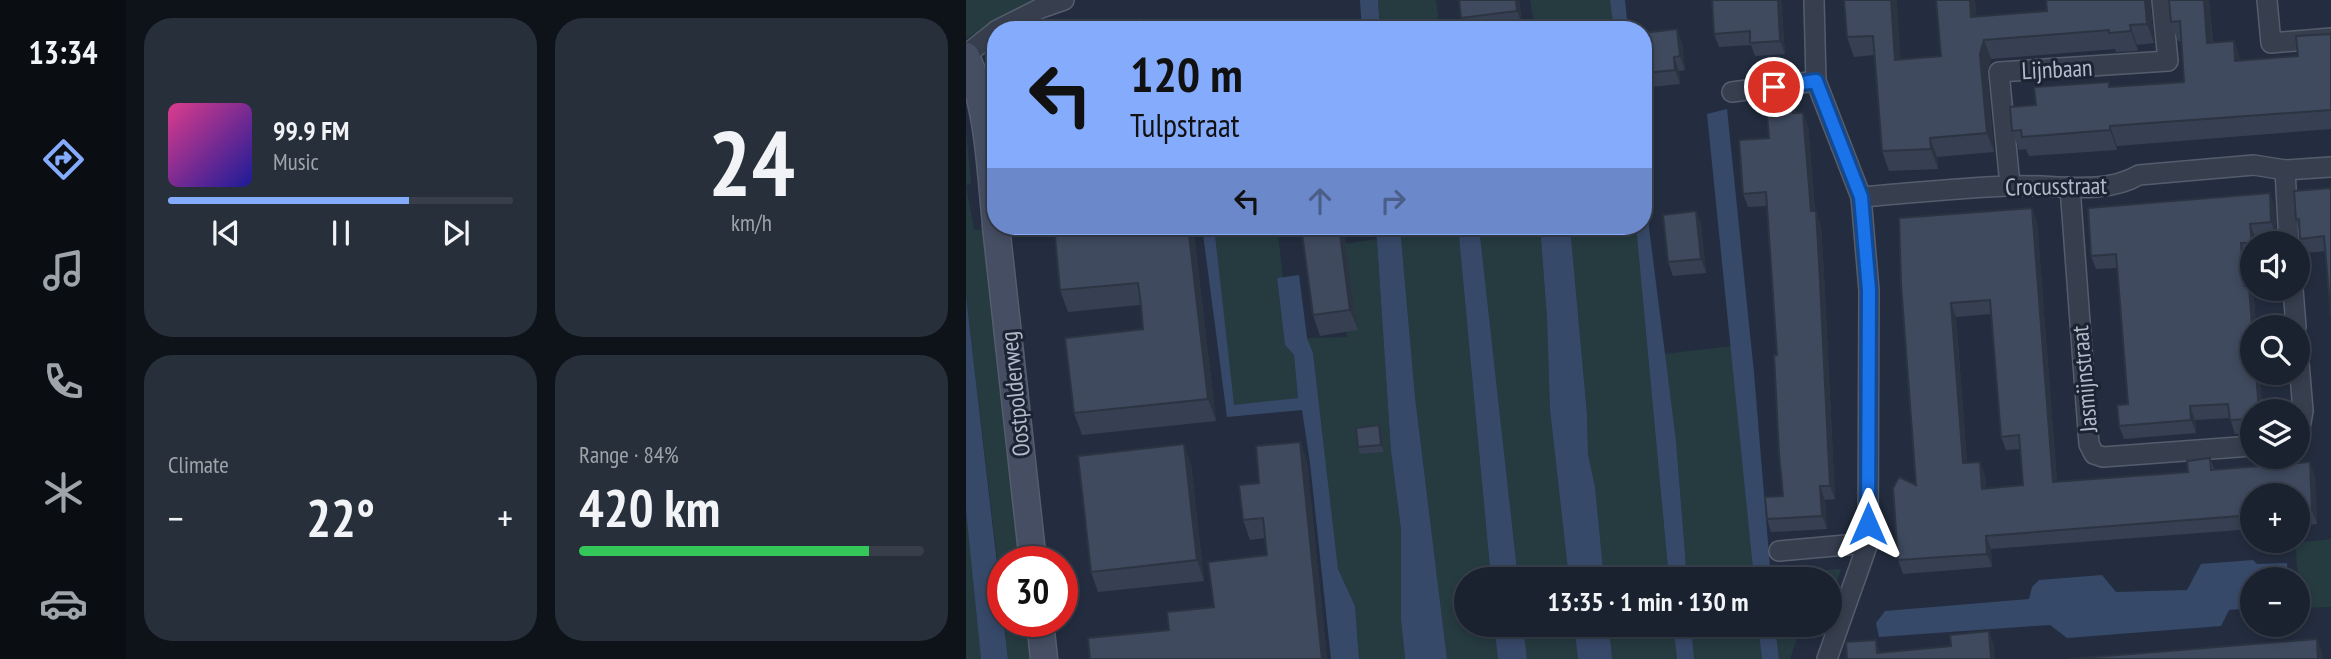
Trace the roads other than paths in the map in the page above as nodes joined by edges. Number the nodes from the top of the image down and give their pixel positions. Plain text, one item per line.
1 (1064, 0) edge
2 (1814, 0) edge
3 (2162, 0) edge
4 (2267, 0) edge
5 (1014, 21) edge
6 (987, 38) edge
7 (2331, 38) edge
8 (966, 55) edge
9 (1816, 81) junction
10 (1732, 92) dead end
11 (987, 141) edge
12 (2331, 167) edge
13 (2285, 170) junction
14 (2010, 185) junction
15 (2070, 187) junction
16 (1861, 197) junction
17 (2288, 231) edge
18 (997, 235) edge
19 (2240, 447) edge
20 (1868, 543) junction
21 (1031, 546) edge
22 (1779, 551) dead end
23 (1042, 637) edge
24 (1044, 659) edge
25 (1827, 659) edge

1 - 5 street
2 - 9 street
3 - 14 street, Lijnbaan
4 - 7 street
6 - 8 street
8 - 11 street, Oostpolderweg
9 - 10 street
9 - 16 street
12 - 13 street, Crocusstraat
13 - 15 street, Crocusstraat
13 - 17 street
14 - 15 street, Crocusstraat
14 - 16 street, Crocusstraat
15 - 19 street, Jasmijnstraat
16 - 20 street
18 - 21 street, Oostpolderweg
20 - 22 street
20 - 25 street
23 - 24 street

